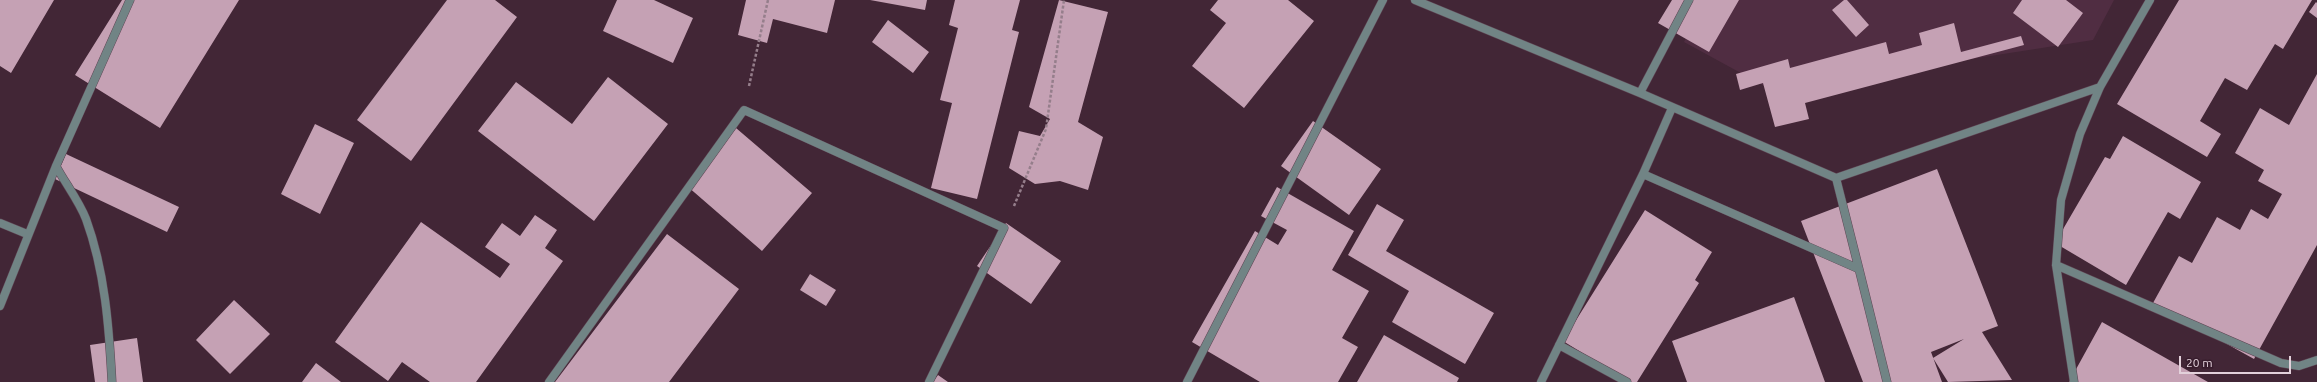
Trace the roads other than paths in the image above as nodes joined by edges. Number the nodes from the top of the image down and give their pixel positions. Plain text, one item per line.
1 (130, 0) edge
2 (1383, 0) edge
3 (1416, 0) edge
4 (1689, 0) edge
5 (2150, 0) edge
6 (2100, 87) junction
7 (1640, 93) junction
8 (1672, 108) junction
9 (56, 166) junction
10 (1643, 174) junction
11 (1836, 178) junction
12 (0, 223) edge
13 (28, 234) junction
14 (2056, 265) junction
15 (1859, 269) junction
16 (0, 306) edge
17 (1559, 345) junction
18 (2317, 360) edge
19 (112, 382) edge
20 (549, 382) edge
21 (929, 382) edge
22 (1187, 382) edge
23 (1541, 382) edge
24 (1627, 382) edge
25 (1887, 382) edge
26 (2074, 382) edge

1 - 9 street
2 - 22 street
3 - 7 street
4 - 7 street
5 - 6 street
6 - 11 street
6 - 14 street
7 - 8 street
8 - 10 street
8 - 11 street
9 - 13 street
9 - 19 street
10 - 15 street
10 - 17 street
11 - 15 street
12 - 13 street
13 - 16 street
14 - 18 street
14 - 26 street
15 - 25 street
17 - 23 street
17 - 24 street
20 - 21 street

